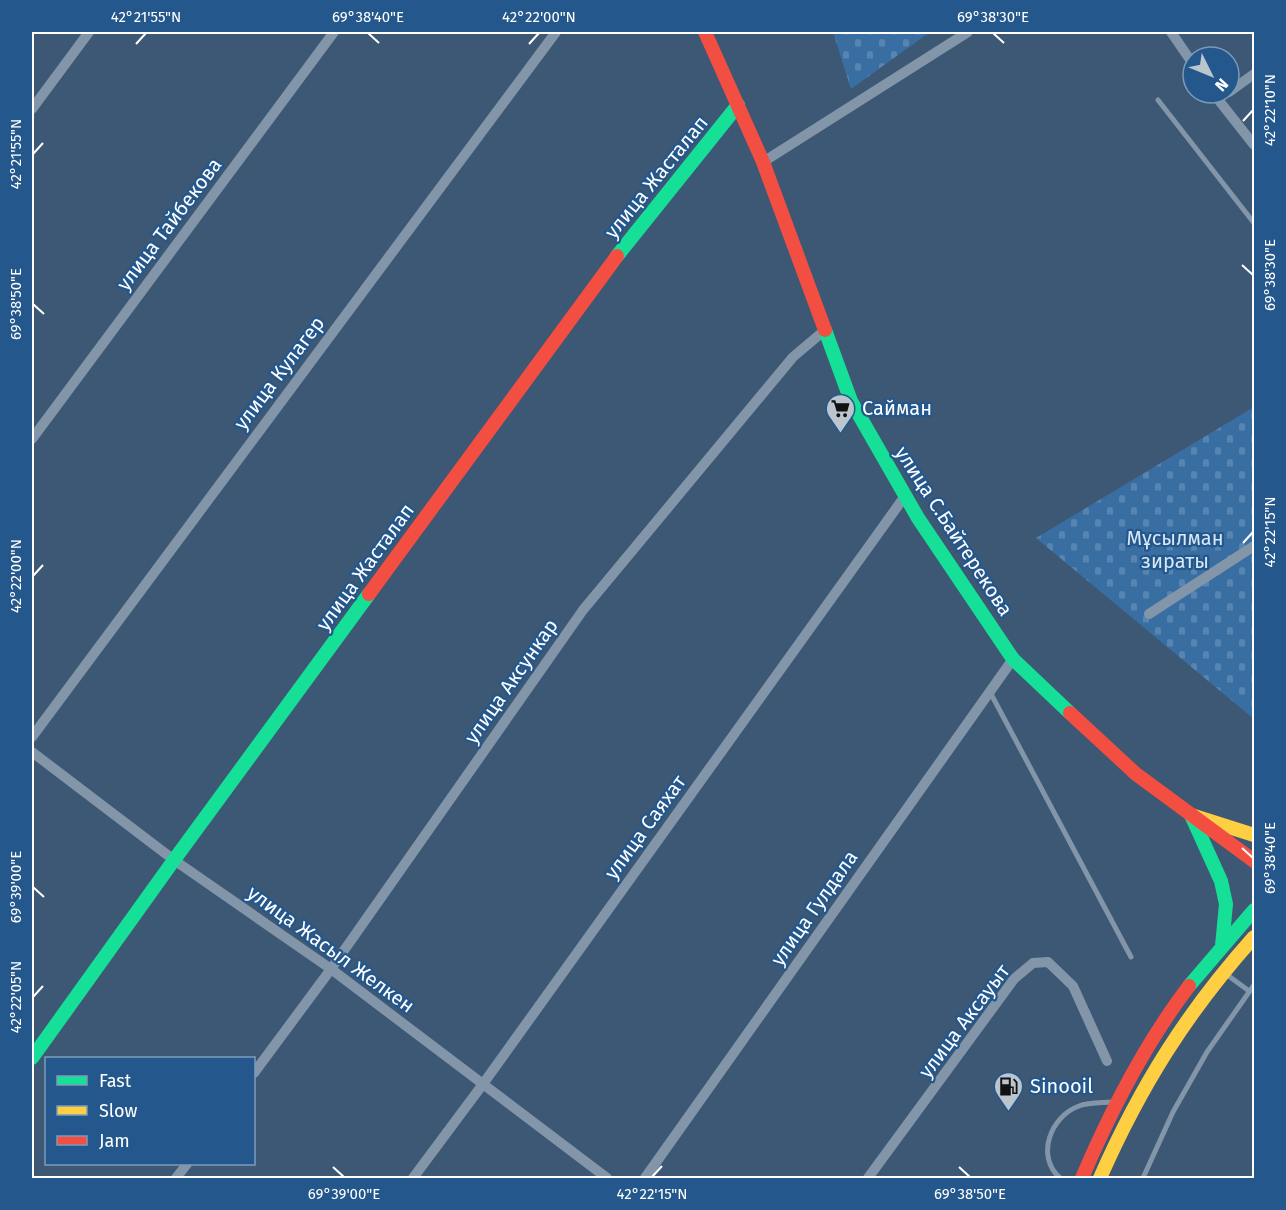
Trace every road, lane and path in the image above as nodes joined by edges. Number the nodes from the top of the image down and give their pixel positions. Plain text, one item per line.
1 (89, 32) edge
2 (334, 32) edge
3 (556, 32) edge
4 (705, 32) edge
5 (968, 32) edge
6 (1170, 32) edge
7 (1181, 47) edge
8 (1254, 74) edge
9 (1241, 84) edge
10 (1158, 100) dead end
11 (738, 105) junction
12 (1222, 105) edge
13 (32, 109) edge
14 (1254, 145) edge
15 (763, 162) junction
16 (1254, 223) edge
17 (825, 330) junction
18 (32, 439) edge
19 (905, 496) junction
20 (1254, 546) edge
21 (1149, 614) dead end
22 (1013, 659) junction
23 (990, 692) junction
24 (32, 737) edge
25 (32, 752) edge
26 (1191, 815) junction
27 (1254, 835) edge
28 (174, 860) junction
29 (1254, 861) edge
30 (1254, 910) edge
31 (1254, 937) edge
32 (1222, 946) junction
33 (1131, 957) dead end
34 (331, 969) junction
35 (1222, 972) junction
36 (1254, 985) edge
37 (1249, 992) junction
38 (32, 1058) edge
39 (1107, 1061) dead end
40 (255, 1072) edge
41 (483, 1084) junction
42 (1117, 1102) junction
43 (186, 1165) edge
44 (176, 1179) edge
45 (413, 1179) edge
46 (607, 1179) edge
47 (645, 1179) edge
48 (868, 1179) edge
49 (1060, 1179) edge
50 (1082, 1179) edge
51 (1100, 1179) edge
52 (1143, 1179) edge

1 - 13 street
2 - 18 street, улица Тайбекова
3 - 24 street, улица Кулагер
4 - 11 main road, улица С.Байтерекова
5 - 15 street
6 - 7 street
8 - 9 street
10 - 16 lane
11 - 15 main road, улица С.Байтерекова
11 - 28 main road, улица Жасталап
12 - 14 street
15 - 17 main road, улица С.Байтерекова
17 - 19 main road, улица С.Байтерекова
17 - 34 street, улица Аксункар
19 - 22 main road, улица С.Байтерекова
19 - 41 street, улица Саяхат
20 - 21 street
22 - 23 street, улица Гулдала
22 - 26 main road, улица С.Байтерекова
23 - 33 lane
23 - 47 street, улица Гулдала
25 - 28 street, улица Жасыл Желкен
26 - 27 main road
26 - 29 main road, улица С.Байтерекова
26 - 32 main road
28 - 34 street, улица Жасыл Желкен
28 - 38 main road, улица Жасталап
30 - 32 main road
31 - 35 main road
32 - 42 main road
34 - 40 street, улица Аксункар
34 - 41 street, улица Жасыл Желкен
35 - 37 lane
35 - 51 main road
36 - 37 lane
37 - 52 lane
39 - 48 street, улица Аксауыт
41 - 45 street, улица Саяхат
41 - 46 street, улица Жасыл Желкен
42 - 49 lane
42 - 50 main road
43 - 44 street

